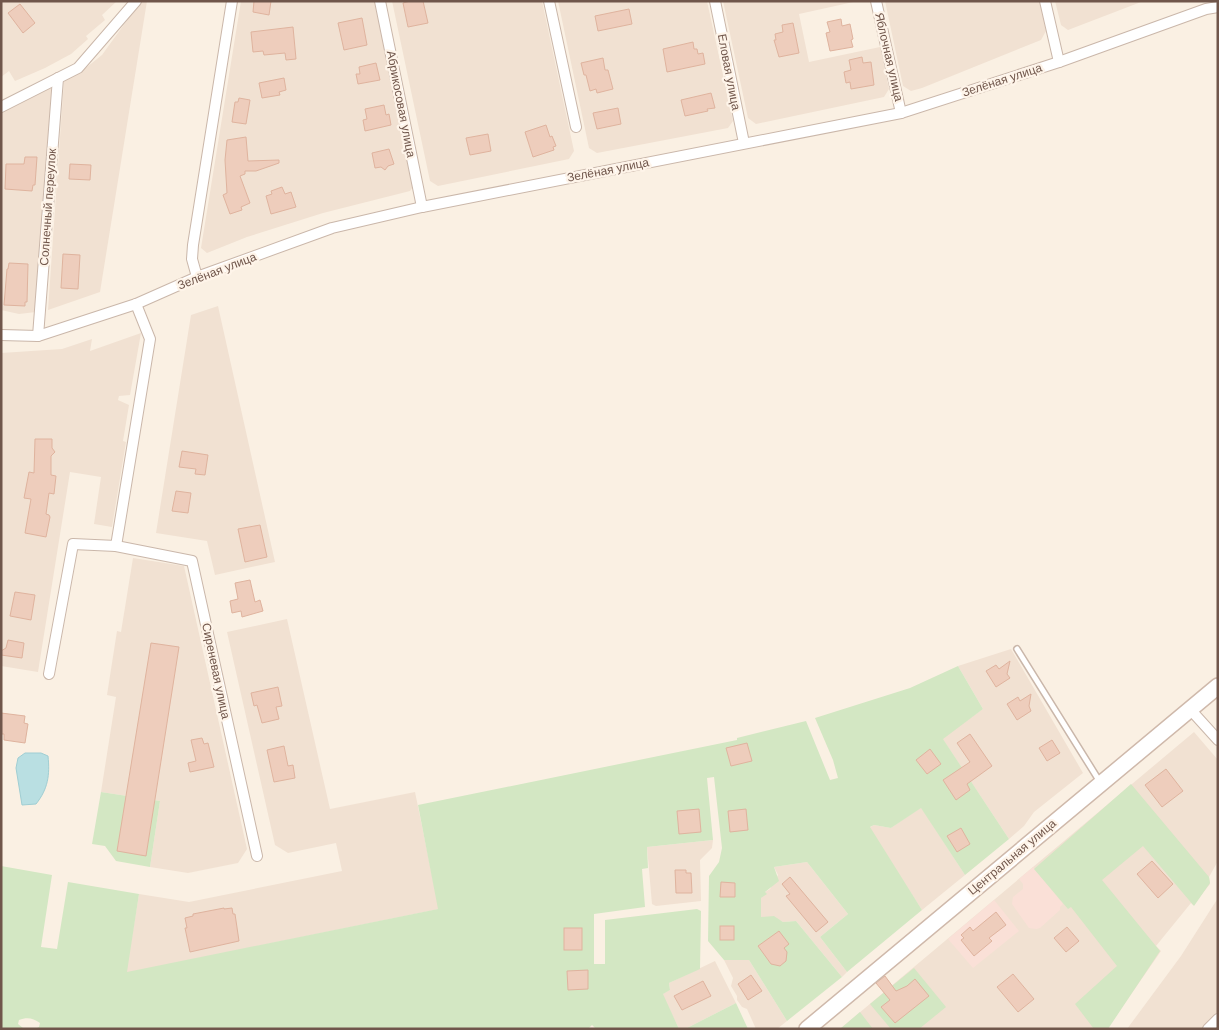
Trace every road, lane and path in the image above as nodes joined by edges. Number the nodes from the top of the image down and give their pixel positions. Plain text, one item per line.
1 (136, 1) edge
2 (232, 1) edge
3 (380, 1) edge
4 (549, 1) edge
5 (715, 1) edge
6 (876, 1) edge
7 (1045, 1) edge
8 (1218, 7) edge
9 (1059, 62) junction
10 (58, 78) junction
11 (1, 107) edge
12 (901, 113) junction
13 (576, 127) dead end
14 (744, 143) junction
15 (422, 207) junction
16 (197, 277) junction
17 (136, 304) junction
18 (1, 335) edge
19 (38, 336) junction
20 (116, 546) junction
21 (1017, 649) dead end
22 (49, 674) dead end
23 (1218, 686) edge
24 (1190, 708) junction
25 (1218, 740) edge
26 (1101, 783) junction
27 (257, 856) dead end
28 (1218, 1019) edge
29 (807, 1029) edge
30 (1208, 1029) edge

1 - 10 street
2 - 16 street
3 - 15 street, Абрикосовая улица
4 - 13 street
5 - 14 street, Еловая улица
6 - 12 street, Яблочная улица
7 - 9 street
8 - 9 street, Зелёная улица
9 - 12 street, Зелёная улица
10 - 11 street
10 - 19 street, Солнечный переулок
12 - 14 street, Зелёная улица
14 - 15 street, Зелёная улица
15 - 16 street, Зелёная улица
16 - 17 street, Зелёная улица
17 - 19 street, Зелёная улица
17 - 20 street
18 - 19 street, Зелёная улица
20 - 22 street
20 - 27 street, Сиреневая улица
21 - 26 lane
23 - 24 main road, Центральная улица
24 - 25 street
24 - 26 main road, Центральная улица
26 - 29 main road, Центральная улица
28 - 30 street

